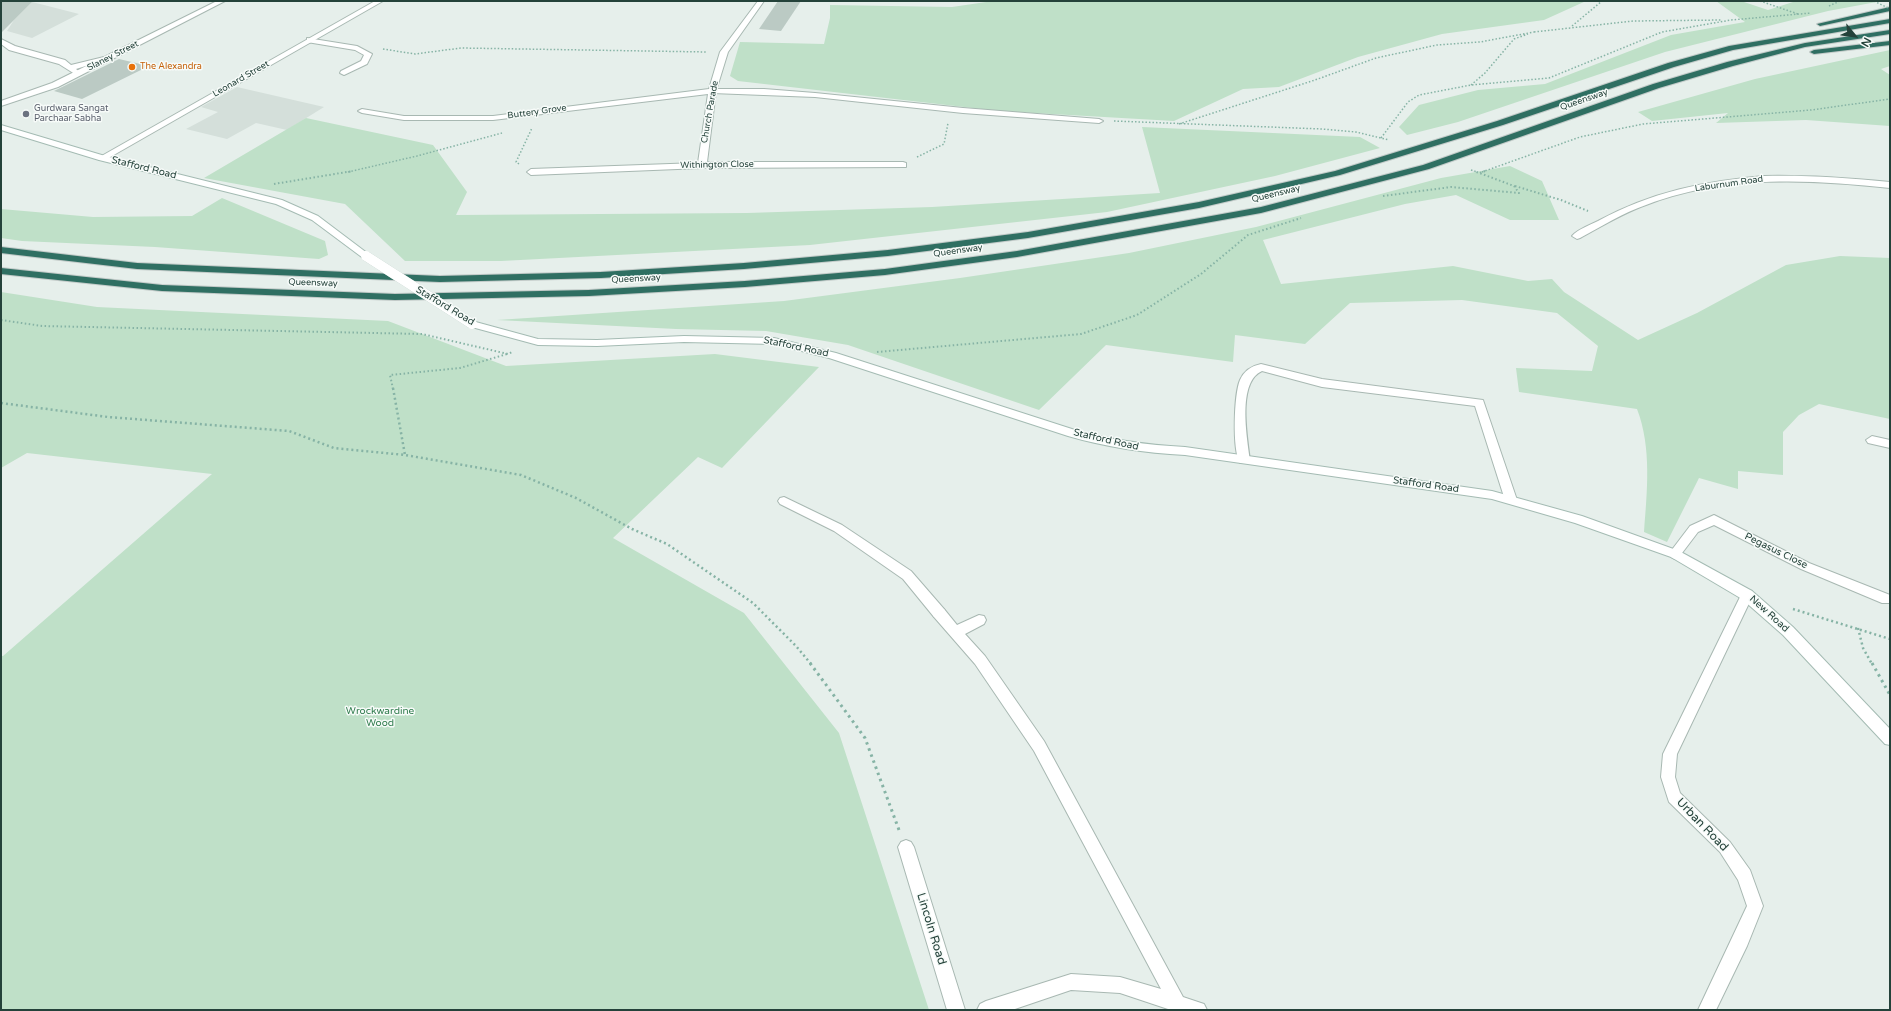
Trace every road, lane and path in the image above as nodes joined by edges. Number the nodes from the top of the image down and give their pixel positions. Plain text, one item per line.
1 (222, 1) edge
2 (380, 1) edge
3 (761, 1) edge
4 (1602, 1) edge
5 (1760, 1) edge
6 (1840, 1) edge
7 (1874, 1) edge
8 (1828, 7) dead end
9 (1890, 9) edge
10 (1815, 13) dead end
11 (1801, 14) junction
12 (1731, 20) junction
13 (1890, 21) edge
14 (1571, 27) junction
15 (1534, 32) junction
16 (1890, 32) edge
17 (310, 40) junction
18 (1, 41) edge
19 (1890, 43) edge
20 (376, 48) dead end
21 (1732, 48) junction
22 (724, 52) junction
23 (117, 54) junction
24 (1730, 64) junction
25 (70, 68) junction
26 (78, 74) junction
27 (344, 74) dead end
28 (1471, 85) junction
29 (712, 91) junction
30 (1890, 99) edge
31 (1, 104) edge
32 (951, 109) junction
33 (362, 111) dead end
34 (1099, 121) joint
35 (1179, 124) junction
36 (1, 126) edge
37 (527, 126) dead end
38 (505, 133) dead end
39 (102, 158) junction
40 (702, 165) junction
41 (903, 165) joint
42 (1471, 170) dead end
43 (531, 172) joint
44 (1479, 173) junction
45 (272, 184) dead end
46 (1890, 185) edge
47 (1514, 186) junction
48 (1377, 197) dead end
49 (1301, 218) dead end
50 (1608, 219) junction
51 (1577, 236) dead end
52 (1, 250) edge
53 (1, 271) edge
54 (1, 320) edge
55 (538, 342) junction
56 (876, 352) dead end
57 (508, 354) junction
58 (1, 403) edge
59 (1872, 440) dead end
60 (1890, 444) edge
61 (404, 455) junction
62 (1244, 460) junction
63 (1511, 500) junction
64 (784, 501) dead end
65 (1616, 533) joint
66 (1675, 554) junction
67 (1747, 595) junction
68 (1887, 599) dead end
69 (1810, 614) dead end
70 (979, 620) dead end
71 (1858, 628) junction
72 (956, 632) junction
73 (1890, 639) edge
74 (1890, 695) edge
75 (1890, 739) edge
76 (906, 847) joint
77 (1177, 1003) junction
78 (956, 1010) edge
79 (986, 1010) edge
80 (1198, 1010) edge
81 (1707, 1010) edge

1 - 23 street, Slaney Street
2 - 17 street, Leonard Street
3 - 22 street, Church Parade
4 - 14 path
5 - 11 path
6 - 8 path
7 - 9 path, bridge
9 - 21 highway
10 - 11 path
11 - 12 path
12 - 14 path
12 - 28 path
13 - 21 highway, Queensway
14 - 15 path
15 - 28 path
15 - 35 path
16 - 24 highway, Queensway
17 - 27 street
17 - 39 street, Leonard Street
18 - 25 street
19 - 24 highway
20 - 22 path
21 - 52 highway, Queensway
22 - 29 street, Church Parade
23 - 25 street
23 - 26 street, Slaney Street
24 - 53 highway, Queensway
25 - 26 street
26 - 31 street, Slaney Street
28 - 35 path
29 - 32 street, Buttery Grove
29 - 33 street, Buttery Grove
29 - 40 street, Church Parade
30 - 44 path
32 - 34 street, Buttery Grove
32 - 41 path
34 - 35 path
36 - 39 street, Stafford Road
37 - 43 path
38 - 45 path
39 - 55 street, Stafford Road, bridge
40 - 41 street, Withington Close
40 - 43 street, Withington Close
42 - 44 path
44 - 47 path
46 - 50 street, Laburnum Road
47 - 48 path
47 - 50 path
49 - 56 path
50 - 51 street, Laburnum Road
54 - 57 path
55 - 57 path
55 - 62 street, Stafford Road
57 - 61 path
58 - 61 path
59 - 60 street
61 - 76 path
62 - 63 street, Stafford Road
62 - 63 street
63 - 65 street, Stafford Road
64 - 72 street
65 - 66 street, New Road
66 - 67 street, New Road
66 - 68 street, Pegasus Close
67 - 75 street, New Road
67 - 81 street, Urban Road
69 - 71 path
70 - 72 street
71 - 73 path
71 - 74 path
72 - 77 street
76 - 78 street, Lincoln Road
77 - 79 street
77 - 80 street

